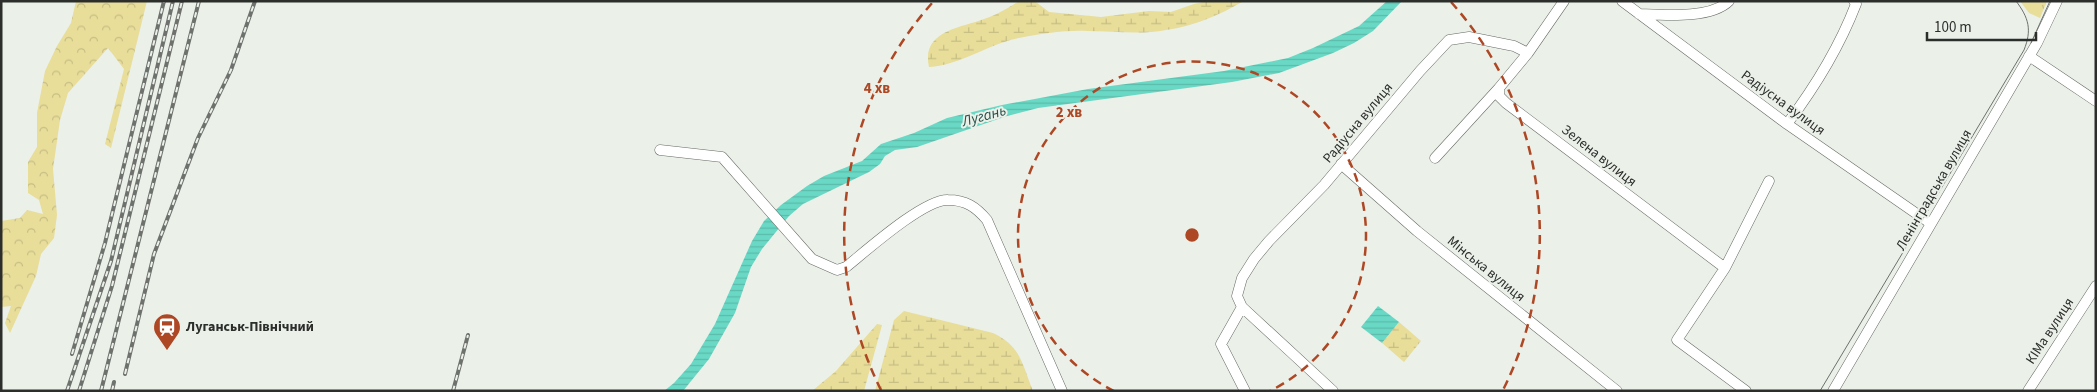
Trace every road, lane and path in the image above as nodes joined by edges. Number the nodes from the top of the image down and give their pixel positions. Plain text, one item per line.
1 (1564, 1) edge
2 (1622, 1) edge
3 (1729, 1) edge
4 (1854, 1) edge
5 (2057, 1) edge
6 (1640, 14) junction
7 (1528, 53) junction
8 (2029, 56) junction
9 (1499, 88) junction
10 (2096, 101) edge
11 (1787, 124) junction
12 (660, 150) dead end
13 (1435, 158) dead end
14 (1341, 164) junction
15 (1769, 181) dead end
16 (1930, 224) junction
17 (1725, 268) junction
18 (2096, 286) edge
19 (1242, 307) junction
20 (1062, 391) edge
21 (1246, 391) edge
22 (1333, 391) edge
23 (1617, 391) edge
24 (1746, 391) edge
25 (1833, 391) edge
26 (2028, 391) edge

1 - 7 street
2 - 6 street, Радіусна вулиця
3 - 6 street
4 - 11 street
5 - 8 street, Ленінградська вулиця
6 - 11 street, Радіусна вулиця
7 - 9 street
7 - 14 street, Радіусна вулиця
8 - 10 street
8 - 16 street, Ленінградська вулиця
9 - 13 street
9 - 17 street, Зелена вулиця
11 - 16 street, Радіусна вулиця
12 - 20 street
14 - 19 street, Радіусна вулиця
14 - 23 street, Мінська вулиця
15 - 17 street
16 - 25 street, Ленінградська вулиця
17 - 24 street
18 - 26 street, КІМа вулиця
19 - 21 street
19 - 22 street

